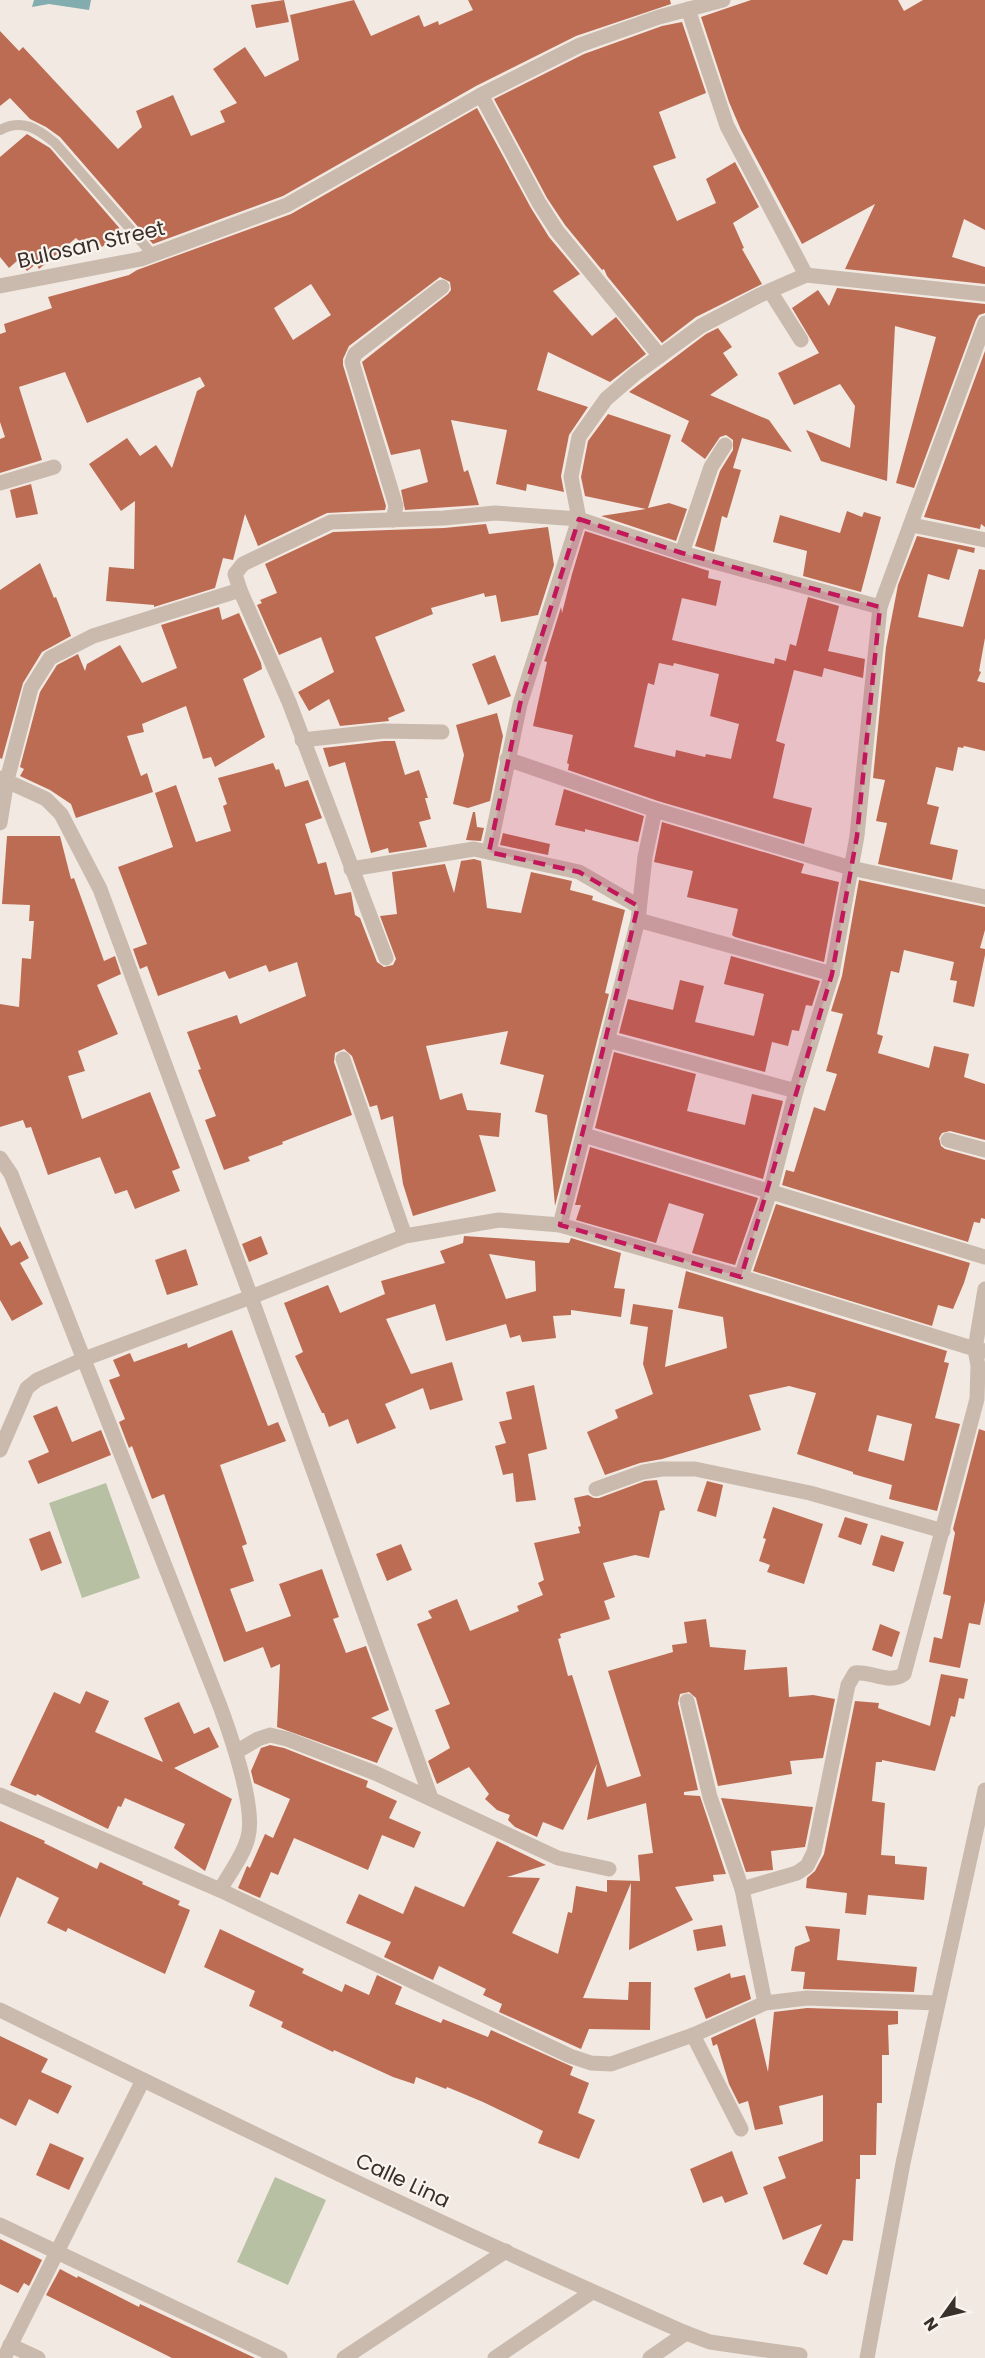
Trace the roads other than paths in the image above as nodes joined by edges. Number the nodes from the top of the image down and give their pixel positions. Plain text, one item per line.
1 (723, 0) edge
2 (688, 9) junction
3 (481, 95) junction
4 (0, 130) edge
5 (153, 255) junction
6 (806, 275) junction
7 (0, 286) edge
8 (442, 287) dead end
9 (770, 291) junction
10 (985, 294) edge
11 (985, 323) edge
12 (801, 340) dead end
13 (660, 356) junction
14 (725, 445) dead end
15 (54, 467) dead end
16 (0, 483) edge
17 (579, 519) junction
18 (393, 520) junction
19 (912, 525) junction
20 (985, 540) edge
21 (682, 553) junction
22 (240, 590) junction
23 (880, 607) junction
24 (442, 732) dead end
25 (302, 740) junction
26 (507, 759) junction
27 (3, 779) edge
28 (655, 810) junction
29 (0, 823) edge
30 (489, 852) junction
31 (851, 868) junction
32 (351, 869) junction
33 (985, 897) edge
34 (638, 913) junction
35 (386, 958) dead end
36 (832, 974) junction
37 (607, 1040) junction
38 (343, 1059) dead end
39 (796, 1091) junction
40 (584, 1135) junction
41 (948, 1140) dead end
42 (985, 1150) edge
43 (0, 1158) edge
44 (770, 1192) junction
45 (560, 1225) junction
46 (405, 1236) junction
47 (985, 1257) edge
48 (741, 1277) junction
49 (985, 1289) edge
50 (251, 1297) junction
51 (980, 1350) edge
52 (84, 1359) junction
53 (0, 1450) edge
54 (596, 1489) dead end
55 (943, 1531) junction
56 (687, 1701) dead end
57 (236, 1752) junction
58 (985, 1790) edge
59 (0, 1795) edge
60 (432, 1798) junction
61 (609, 1869) dead end
62 (742, 1889) junction
63 (220, 1890) junction
64 (765, 2003) junction
65 (937, 2003) junction
66 (0, 2010) edge
67 (693, 2035) junction
68 (143, 2080) junction
69 (741, 2129) dead end
70 (0, 2225) edge
71 (506, 2252) junction
72 (56, 2253) junction
73 (592, 2292) junction
74 (686, 2332) junction
75 (7, 2352) edge
76 (800, 2355) dead end
77 (38, 2358) edge
78 (280, 2358) edge
79 (344, 2358) edge
80 (495, 2358) edge
81 (650, 2358) edge
82 (867, 2358) edge

1 - 2 street, Bulosan Street
2 - 3 street, Bulosan Street
2 - 6 street
3 - 5 street, Bulosan Street
3 - 13 street
4 - 5 lane
5 - 7 street, Bulosan Street
6 - 9 street
6 - 10 street
8 - 18 street
9 - 12 street
9 - 13 street
11 - 19 street
13 - 17 street
14 - 21 street
15 - 16 street
17 - 18 street
17 - 21 street
17 - 26 street
18 - 22 street
19 - 20 street
19 - 23 street
21 - 23 street
22 - 25 street
22 - 27 street
23 - 31 street
24 - 25 street
25 - 32 street
26 - 28 street
26 - 30 street
27 - 29 street
27 - 50 street
28 - 31 street
28 - 34 street
30 - 32 street
30 - 34 street
31 - 33 street
31 - 36 street
32 - 35 street
34 - 36 street
34 - 37 street
36 - 39 street
37 - 39 street
37 - 40 street
38 - 46 street
39 - 44 street
40 - 44 street
40 - 45 street
41 - 42 street
43 - 52 street
44 - 47 street
44 - 48 street
45 - 46 street
45 - 48 street
46 - 50 street
48 - 51 street
49 - 51 street
50 - 52 street
50 - 60 street
51 - 55 street
52 - 53 street
52 - 57 street
54 - 55 street
55 - 62 street
56 - 62 street
57 - 60 street
57 - 63 street
58 - 65 street
59 - 63 street
60 - 61 street
62 - 64 street
63 - 67 street
64 - 65 street
64 - 67 street
65 - 82 street
66 - 68 street, Calle Lina
67 - 69 street
68 - 71 street, Calle Lina
68 - 72 street
70 - 72 street
71 - 73 street, Calle Lina
71 - 79 street
72 - 75 street
72 - 78 street
73 - 74 street, Calle Lina
73 - 80 street
74 - 76 street, Calle Lina
74 - 81 street
75 - 77 street

